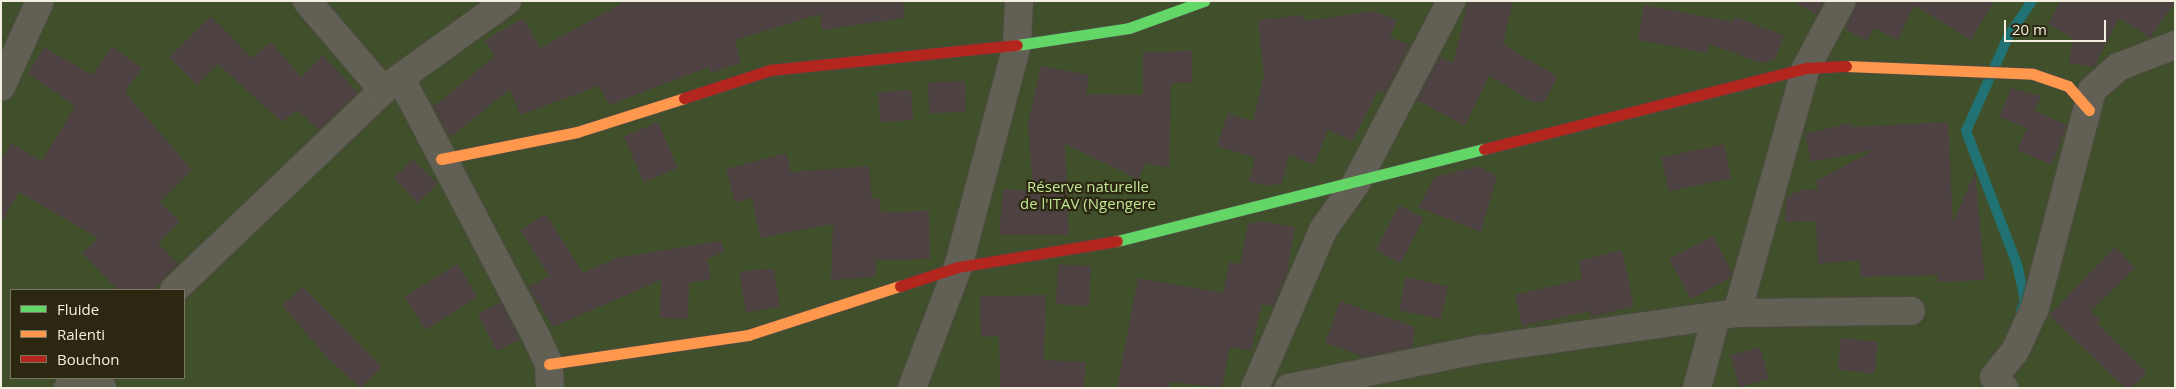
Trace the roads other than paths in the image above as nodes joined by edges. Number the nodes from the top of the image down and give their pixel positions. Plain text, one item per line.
1 (40, 1) edge
2 (307, 1) edge
3 (507, 1) edge
4 (1019, 1) edge
5 (1204, 1) edge
6 (1451, 1) edge
7 (1842, 1) edge
8 (1017, 45) junction
9 (2175, 45) edge
10 (1806, 68) junction
11 (392, 84) junction
12 (1, 87) edge
13 (2089, 110) junction
14 (441, 159) junction
15 (1355, 185) junction
16 (958, 267) junction
17 (175, 289) edge
18 (1912, 311) dead end
19 (1726, 315) junction
20 (550, 376) edge
21 (79, 379) edge
22 (68, 388) edge
23 (912, 388) edge
24 (1255, 388) edge
25 (1289, 388) edge
26 (1697, 388) edge
27 (2004, 388) edge

1 - 12 street
2 - 11 street
3 - 11 street
4 - 8 street
5 - 8 street
6 - 15 street
7 - 10 street
8 - 14 street
8 - 16 street
9 - 13 street
10 - 13 street
10 - 15 street
10 - 19 street
11 - 14 street
11 - 17 street
13 - 27 street
14 - 20 street
15 - 16 street
15 - 24 street
16 - 20 street
16 - 23 street
18 - 19 street
19 - 25 street
19 - 26 street
21 - 22 street

